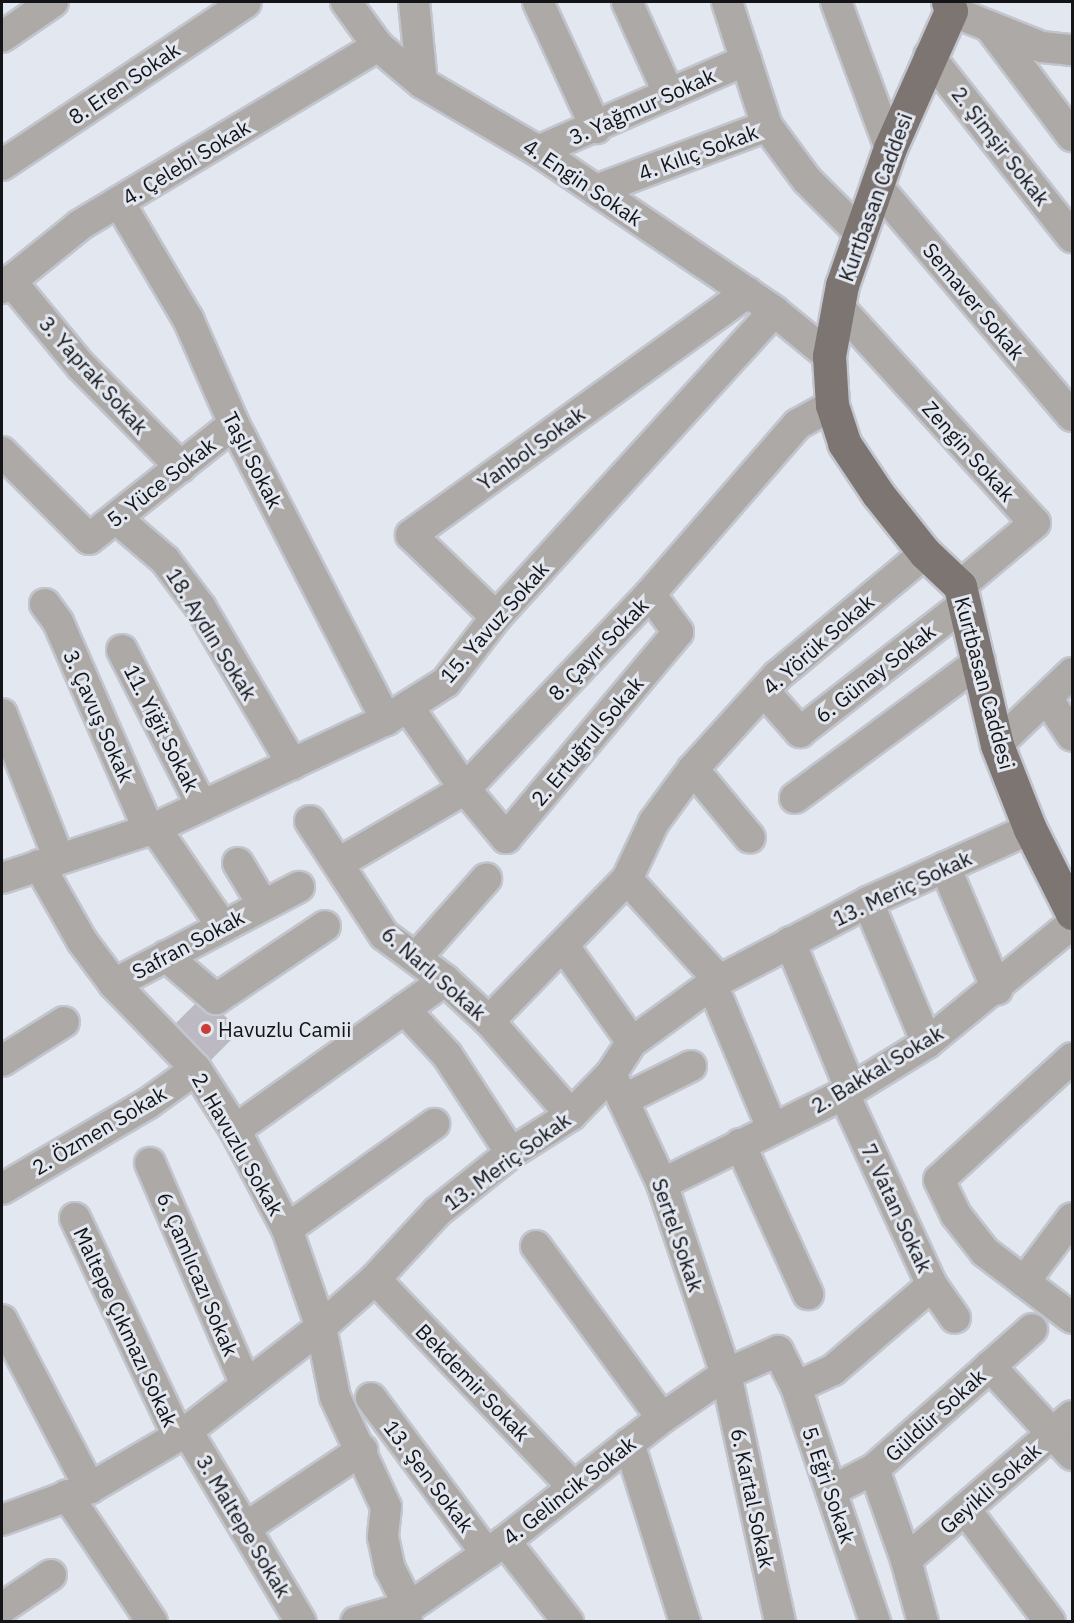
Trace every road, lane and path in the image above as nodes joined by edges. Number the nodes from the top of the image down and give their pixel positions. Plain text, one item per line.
1 (53, 2) edge
2 (246, 2) edge
3 (346, 2) edge
4 (414, 2) edge
5 (538, 2) edge
6 (627, 2) edge
7 (727, 2) edge
8 (836, 2) edge
9 (949, 6) edge
10 (989, 26) junction
11 (3, 34) edge
12 (378, 46) junction
13 (1072, 50) edge
14 (929, 56) junction
15 (746, 60) junction
16 (422, 83) junction
17 (669, 94) junction
18 (767, 126) junction
19 (596, 128) junction
20 (1072, 136) edge
21 (890, 148) junction
22 (538, 151) junction
23 (2, 165) edge
24 (876, 185) junction
25 (596, 190) junction
26 (119, 202) junction
27 (859, 232) junction
28 (1072, 237) edge
29 (6, 284) edge
30 (748, 292) junction
31 (838, 306) junction
32 (774, 311) junction
33 (829, 356) junction
34 (832, 405) junction
35 (1072, 416) edge
36 (234, 424) junction
37 (2, 452) edge
38 (181, 467) junction
39 (116, 518) junction
40 (925, 553) junction
41 (650, 594) junction
42 (963, 595) junction
43 (45, 604) dead end
44 (496, 617) junction
45 (122, 650) dead end
46 (980, 661) junction
47 (1072, 673) edge
48 (764, 691) junction
49 (1047, 698) junction
50 (397, 713) junction
51 (2, 714) edge
52 (1072, 736) edge
53 (997, 745) junction
54 (292, 764) junction
55 (693, 769) junction
56 (465, 789) junction
57 (795, 798) dead end
58 (202, 806) junction
59 (310, 821) dead end
60 (152, 829) junction
61 (1030, 829) junction
62 (750, 838) dead end
63 (49, 862) junction
64 (238, 863) dead end
65 (339, 863) junction
66 (945, 867) junction
67 (2, 878) edge
68 (486, 879) dead end
69 (627, 879) junction
70 (299, 887) dead end
71 (868, 902) junction
72 (263, 905) junction
73 (1072, 913) edge
74 (1072, 924) edge
75 (222, 926) junction
76 (325, 926) dead end
77 (790, 942) junction
78 (563, 945) junction
79 (166, 956) junction
80 (416, 958) junction
81 (445, 980) junction
82 (716, 982) junction
83 (114, 984) junction
84 (997, 989) junction
85 (404, 1009) junction
86 (489, 1021) junction
87 (64, 1022) dead end
88 (632, 1042) junction
89 (927, 1043) junction
90 (1072, 1058) edge
91 (2, 1061) edge
92 (692, 1066) dead end
93 (196, 1069) junction
94 (617, 1087) junction
95 (848, 1092) junction
96 (571, 1115) junction
97 (434, 1124) dead end
98 (772, 1128) junction
99 (235, 1130) junction
100 (740, 1144) junction
101 (511, 1153) junction
102 (150, 1163) dead end
103 (662, 1184) junction
104 (2, 1189) edge
105 (75, 1218) dead end
106 (1072, 1218) edge
107 (287, 1229) junction
108 (536, 1246) dead end
109 (375, 1279) junction
110 (1024, 1282) junction
111 (932, 1285) junction
112 (808, 1294) dead end
113 (955, 1318) dead end
114 (1072, 1318) edge
115 (2, 1320) edge
116 (321, 1327) junction
117 (1032, 1329) dead end
118 (778, 1352) joint
119 (990, 1366) junction
120 (726, 1374) junction
121 (246, 1385) junction
122 (796, 1387) junction
123 (371, 1398) dead end
124 (662, 1418) junction
125 (182, 1434) junction
126 (1067, 1434) edge
127 (629, 1443) junction
128 (362, 1450) junction
129 (873, 1469) junction
130 (571, 1485) junction
131 (79, 1491) junction
132 (831, 1491) junction
133 (965, 1509) junction
134 (2, 1520) edge
135 (245, 1528) junction
136 (496, 1547) junction
137 (906, 1560) junction
138 (51, 1575) dead end
139 (2, 1608) edge
140 (407, 1614) edge
141 (911, 1618) edge
142 (152, 1622) edge
143 (301, 1622) edge
144 (356, 1622) edge
145 (568, 1622) edge
146 (685, 1622) edge
147 (780, 1622) edge
148 (875, 1622) edge
149 (1050, 1622) edge

1 - 11 street
2 - 23 street, 8. Eren Sokak
3 - 12 street, 4. Engin Sokak
4 - 16 street
5 - 19 street
6 - 17 street
7 - 15 street
8 - 21 street
9 - 10 street
9 - 14 main road, Kurtbasan Caddesi
10 - 13 street
10 - 20 street
12 - 16 street, 4. Engin Sokak
12 - 26 street, 4. Çelebi Sokak
14 - 21 main road, Kurtbasan Caddesi
14 - 28 street, 2. Şimşir Sokak
15 - 17 street, 3. Yağmur Sokak
15 - 18 street
16 - 22 street, 4. Engin Sokak
17 - 19 street, 3. Yağmur Sokak
18 - 25 street, 4. Kılıç Sokak
18 - 27 street
19 - 22 street, 3. Yağmur Sokak
21 - 24 main road, Kurtbasan Caddesi
22 - 25 street, 4. Engin Sokak
24 - 27 main road, Kurtbasan Caddesi
24 - 35 street, Semaver Sokak
25 - 30 street, 4. Engin Sokak
26 - 29 street, 4. Çelebi Sokak
26 - 36 street, Taşlı Sokak
27 - 31 main road, Kurtbasan Caddesi
29 - 38 street, 3. Yaprak Sokak
30 - 32 street, 4. Engin Sokak
30 - 44 street, Yanbol Sokak
31 - 33 main road, Kurtbasan Caddesi
31 - 42 street, Zengin Sokak
32 - 33 street, 4. Engin Sokak
32 - 44 street, 15. Yavuz Sokak
33 - 34 main road, Kurtbasan Caddesi
34 - 40 main road, Kurtbasan Caddesi
34 - 41 street, 8. Çayır Sokak
36 - 38 street, 5. Yüce Sokak
36 - 50 street, Taşlı Sokak
37 - 39 street, 5. Yüce Sokak
38 - 39 street, 5. Yüce Sokak
39 - 54 street, 18. Aydın Sokak
40 - 42 main road, Kurtbasan Caddesi
40 - 48 street, 4. Yörük Sokak
41 - 56 street, 8. Çayır Sokak
41 - 56 street, 2. Ertuğrul Sokak
42 - 46 main road, Kurtbasan Caddesi
42 - 48 street, 6. Günay Sokak
43 - 60 street, 3. Çavuş Sokak
44 - 50 street, 15. Yavuz Sokak
45 - 58 street, 11. Yiğit Sokak
46 - 53 main road, Kurtbasan Caddesi
46 - 57 street
47 - 49 street
48 - 55 street, 4. Yörük Sokak
49 - 52 street
49 - 53 street
50 - 54 street, 15. Yavuz Sokak
50 - 56 street, Taşlı Sokak
51 - 63 street, 2. Havuzlu Sokak
53 - 61 main road, Kurtbasan Caddesi
54 - 58 street, 15. Yavuz Sokak
55 - 62 street
55 - 69 street, 4. Yörük Sokak
56 - 65 street, 8. Çayır Sokak
58 - 60 street, 15. Yavuz Sokak
59 - 65 street, 6. Narlı Sokak
60 - 63 street, 15. Yavuz Sokak
60 - 75 street, 3. Çavuş Sokak
61 - 66 street, 13. Meriç Sokak
61 - 73 main road, Kurtbasan Caddesi
63 - 67 street, 15. Yavuz Sokak
63 - 83 street, 2. Havuzlu Sokak
64 - 72 street, Safran Sokak
65 - 80 street, 6. Narlı Sokak
66 - 71 street, 13. Meriç Sokak
66 - 84 street
68 - 80 street
69 - 78 street, 4. Yörük Sokak
69 - 82 street
70 - 72 street, Safran Sokak
71 - 77 street, 13. Meriç Sokak
71 - 89 street
72 - 75 street, Safran Sokak
74 - 84 street, 2. Bakkal Sokak
75 - 79 street, Safran Sokak
76 - 79 street
77 - 82 street, 13. Meriç Sokak
77 - 95 street, 7. Vatan Sokak
78 - 86 street, 4. Yörük Sokak
78 - 88 street
79 - 83 street, Safran Sokak
80 - 81 street, 6. Narlı Sokak
81 - 85 street
81 - 86 street, 6. Narlı Sokak
82 - 88 street, 13. Meriç Sokak
82 - 98 street
83 - 93 street, 2. Havuzlu Sokak
84 - 89 street, 2. Bakkal Sokak
85 - 99 street
85 - 101 street
86 - 96 street, 6. Narlı Sokak
87 - 91 street
88 - 94 street, 13. Meriç Sokak
89 - 95 street, 2. Bakkal Sokak
90 - 110 street
92 - 94 street
93 - 99 street, 2. Havuzlu Sokak
93 - 104 street, 2. Özmen Sokak
94 - 96 street, 13. Meriç Sokak
94 - 103 street, Sertel Sokak
95 - 98 street, 2. Bakkal Sokak
95 - 111 street, 7. Vatan Sokak
96 - 101 street, 13. Meriç Sokak
97 - 107 street
98 - 100 street, 2. Bakkal Sokak
99 - 107 street, 2. Havuzlu Sokak
100 - 103 street, 2. Bakkal Sokak
100 - 112 street
101 - 109 street, 13. Meriç Sokak
102 - 121 street, 6. Çamlıcazı Sokak
103 - 120 street, Sertel Sokak
105 - 125 street, Maltepe Çıkmazı Sokak
106 - 110 street
107 - 116 street, 2. Havuzlu Sokak
108 - 124 street
109 - 116 street, 13. Meriç Sokak
109 - 130 street, Bekdemir Sokak
110 - 114 street
111 - 113 street, 7. Vatan Sokak
111 - 122 street
115 - 131 street
116 - 121 street, 13. Meriç Sokak
116 - 128 street, 2. Havuzlu Sokak
117 - 119 street, Güldür Sokak
118 - 120 street, 4. Gelincik Sokak
118 - 122 street, 5. Eğri Sokak
119 - 126 street
119 - 129 street, Güldür Sokak
120 - 124 street, 4. Gelincik Sokak
120 - 147 street, 6. Kartal Sokak
121 - 125 street, 13. Meriç Sokak
122 - 132 street, 5. Eğri Sokak
123 - 136 street, 13. Şen Sokak
124 - 127 street, 4. Gelincik Sokak
125 - 131 street, 13. Meriç Sokak
125 - 135 street, 3. Maltepe Sokak
126 - 133 street, Geyikli Sokak
127 - 130 street, 4. Gelincik Sokak
127 - 146 street
128 - 135 street
128 - 140 street, 2. Havuzlu Sokak
129 - 132 street, Güldür Sokak
129 - 137 street
130 - 136 street, 4. Gelincik Sokak
131 - 134 street, 13. Meriç Sokak
131 - 142 street
132 - 148 street, 5. Eğri Sokak
133 - 137 street, Geyikli Sokak
133 - 149 street
135 - 143 street, 3. Maltepe Sokak
136 - 140 street, 4. Gelincik Sokak
136 - 145 street, 13. Şen Sokak
137 - 141 street
138 - 139 street
140 - 144 street, 4. Gelincik Sokak

